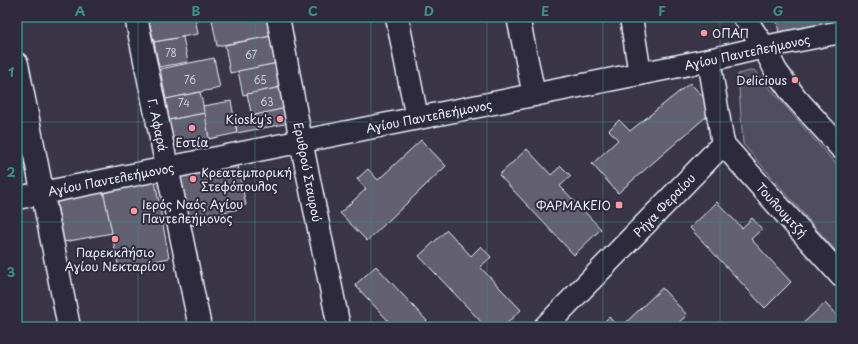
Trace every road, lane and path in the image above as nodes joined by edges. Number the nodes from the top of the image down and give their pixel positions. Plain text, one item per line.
1 (136, 17) edge
2 (278, 17) edge
3 (397, 17) edge
4 (518, 17) edge
5 (631, 17) edge
6 (744, 17) edge
7 (758, 17) edge
8 (841, 32) edge
9 (764, 47) junction
10 (709, 60) junction
11 (17, 64) edge
12 (640, 74) junction
13 (534, 95) junction
14 (417, 118) junction
15 (301, 141) junction
16 (723, 144) junction
17 (841, 148) edge
18 (167, 168) junction
19 (43, 193) junction
20 (17, 198) edge
21 (841, 276) edge
22 (69, 327) edge
23 (200, 327) edge
24 (339, 327) edge
25 (545, 327) edge

1 - 18 street, Γ. Αφαρά
2 - 15 street, Ερυθρού Σταυρού
3 - 14 street
4 - 13 street
5 - 12 street
6 - 9 street
7 - 9 street
8 - 9 street, Αγίου Παντελεήμονος
9 - 10 street, Αγίου Παντελεήμονος
9 - 17 street
10 - 12 street, Αγίου Παντελεήμονος
10 - 16 street
11 - 19 street
12 - 13 street, Αγίου Παντελεήμονος
13 - 14 street, Αγίου Παντελεήμονος
14 - 15 street, Αγίου Παντελεήμονος
15 - 18 street, Αγίου Παντελεήμονος
15 - 24 street, Ερυθρού Σταυρού
16 - 21 street, Τουλουμτζή
16 - 25 street, Ρήγα Φεραίου
18 - 19 street, Αγίου Παντελεήμονος
18 - 23 street, Γ. Αφαρά
19 - 20 street, Αγίου Παντελεήμονος
19 - 22 street

